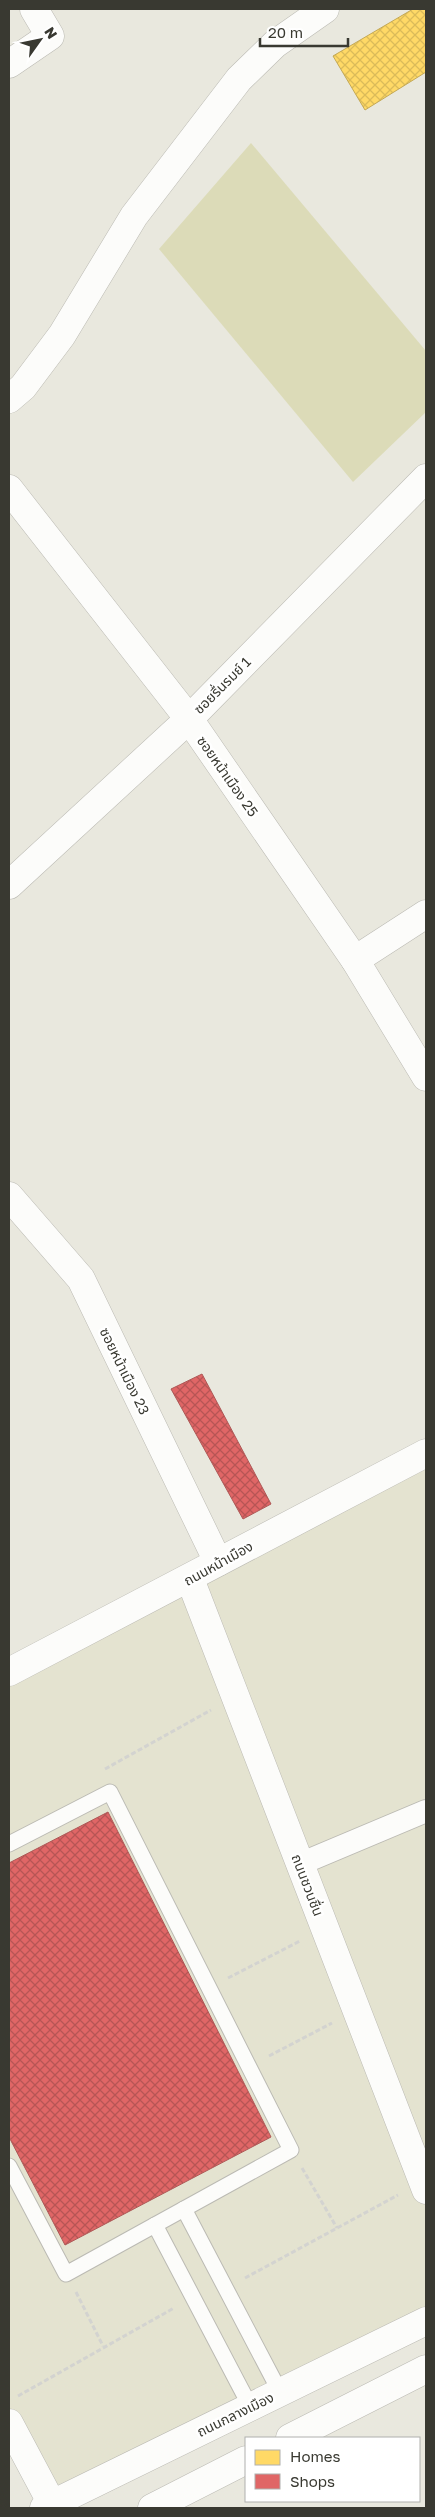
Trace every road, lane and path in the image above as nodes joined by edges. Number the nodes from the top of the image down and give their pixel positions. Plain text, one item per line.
1 (34, 9) edge
2 (326, 9) edge
3 (9, 64) edge
4 (9, 400) edge
5 (426, 478) edge
6 (9, 489) edge
7 (189, 719) junction
8 (9, 885) edge
9 (426, 914) edge
10 (355, 960) junction
11 (426, 1077) edge
12 (9, 1196) edge
13 (426, 1453) edge
14 (218, 1562) junction
15 (190, 1579) junction
16 (9, 1672) edge
17 (236, 1696) junction
18 (110, 1792) junction
19 (426, 1811) edge
20 (9, 1844) edge
21 (300, 1864) junction
22 (325, 1929) junction
23 (208, 1988) junction
24 (357, 2010) junction
25 (248, 2067) junction
26 (291, 2150) junction
27 (9, 2166) edge
28 (424, 2186) edge
29 (184, 2209) junction
30 (154, 2225) junction
31 (337, 2228) junction
32 (66, 2274) junction
33 (226, 2288) junction
34 (192, 2298) junction
35 (426, 2321) edge
36 (103, 2346) junction
37 (426, 2369) edge
38 (280, 2392) junction
39 (17, 2396) dead end
40 (250, 2406) junction
41 (9, 2423) edge
42 (292, 2437) edge
43 (245, 2461) edge
44 (50, 2507) edge
45 (152, 2508) edge

1 - 3 street
2 - 4 street
5 - 7 street, ซอยรื่นรมย์ 1
6 - 7 street, ซอยหน้าเมือง 25
7 - 8 street, ซอยรื่นรมย์ 1
7 - 10 street, ซอยหน้าเมือง 25
9 - 10 street
10 - 11 street, ซอยหน้าเมือง 25
12 - 14 street, ซอยหน้าเมือง 23
13 - 14 street, ถนนหน้าเมือง
14 - 15 street, ถนนหน้าเมือง
15 - 16 street, ถนนหน้าเมือง
15 - 17 street, ถนนชวนชื่น
17 - 18 path
17 - 21 street, ถนนชวนชื่น
18 - 20 lane
18 - 23 lane
19 - 21 street
21 - 22 street, ถนนชวนชื่น
22 - 23 path
22 - 24 street, ถนนชวนชื่น
23 - 25 lane
24 - 25 path
24 - 28 street, ถนนชวนชื่น
25 - 26 lane
26 - 29 lane
26 - 31 path
27 - 32 lane
28 - 31 path
29 - 30 lane
29 - 33 lane
30 - 32 lane
30 - 34 lane
31 - 33 path
32 - 36 path
33 - 38 lane
34 - 36 path
34 - 40 lane
35 - 38 street, ถนนกลางเมือง
36 - 39 path
37 - 42 street
38 - 40 street, ถนนกลางเมือง
40 - 44 street, ถนนกลางเมือง
41 - 44 street
43 - 45 street

